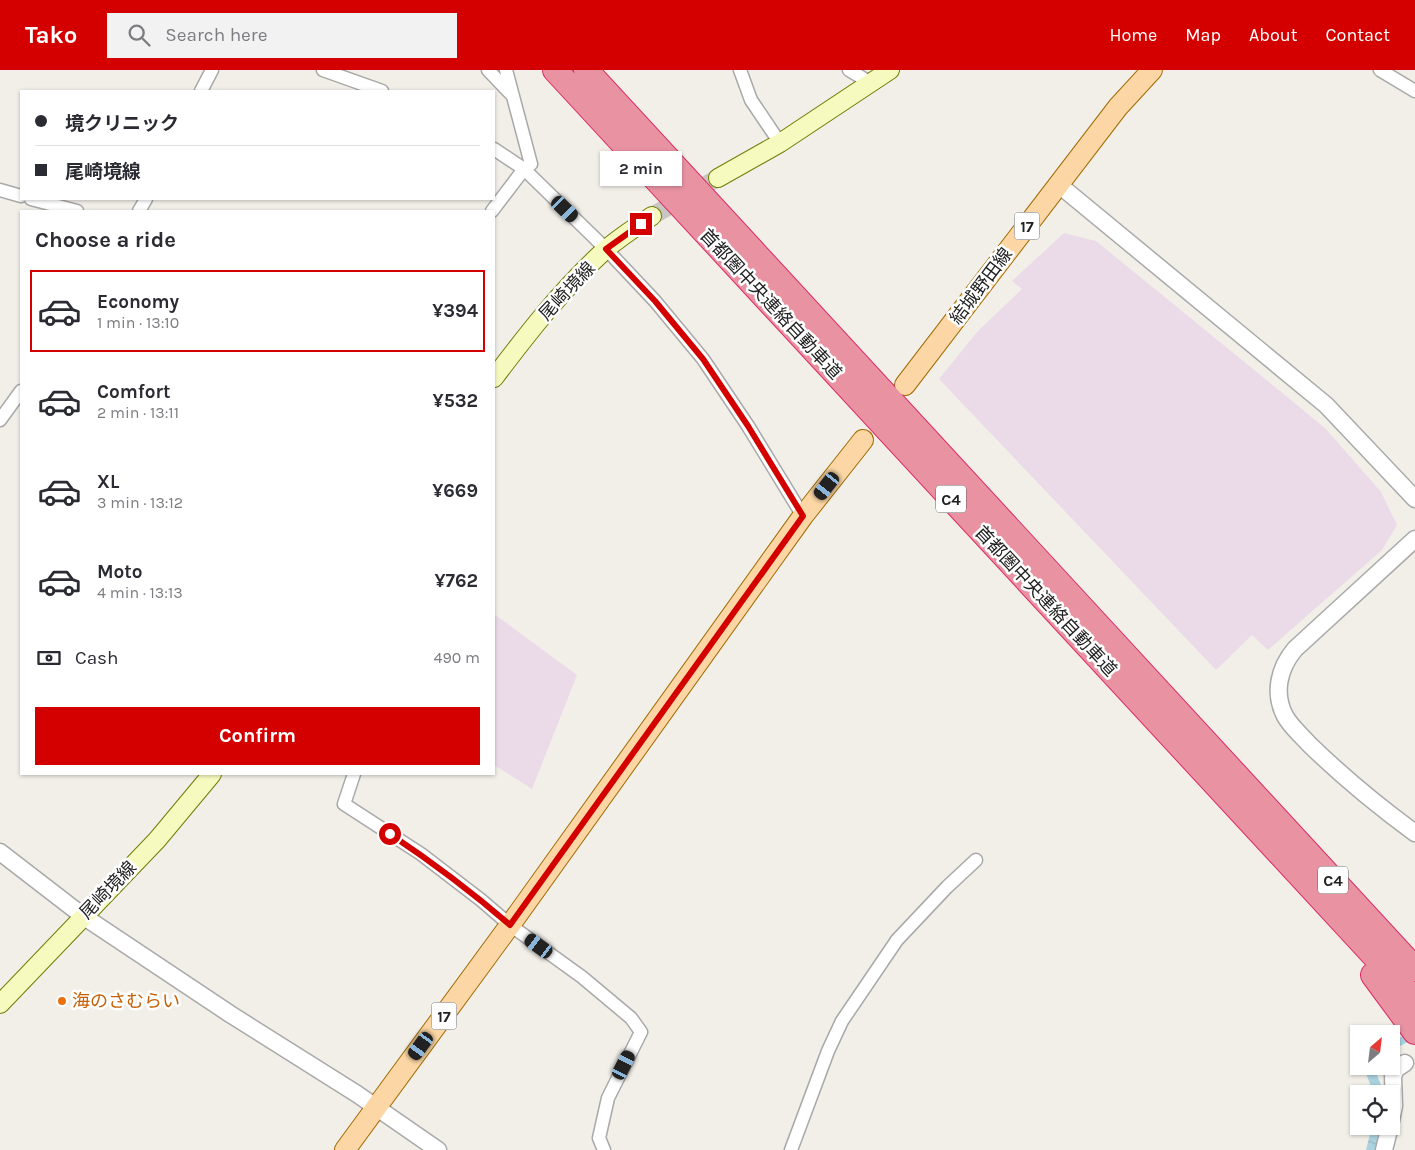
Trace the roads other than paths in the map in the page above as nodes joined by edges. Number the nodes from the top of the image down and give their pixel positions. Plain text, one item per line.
1 (212, 70) edge
2 (323, 70) edge
3 (488, 70) edge
4 (506, 70) edge
5 (555, 70) edge
6 (586, 70) edge
7 (740, 70) edge
8 (849, 70) edge
9 (890, 70) edge
10 (1152, 70) edge
11 (1380, 70) edge
12 (871, 84) junction
13 (202, 90) edge
14 (379, 90) edge
15 (1415, 91) edge
16 (513, 97) junction
17 (780, 143) junction
18 (495, 150) edge
19 (524, 169) junction
20 (718, 178) tunnel mouth
21 (1058, 184) junction
22 (0, 190) edge
23 (20, 196) edge
24 (35, 200) edge
25 (72, 210) edge
26 (493, 210) edge
27 (652, 216) tunnel mouth
28 (606, 249) junction
29 (495, 377) edge
30 (905, 385) dead end
31 (20, 392) edge
32 (0, 420) edge
33 (863, 440) dead end
34 (1415, 499) edge
35 (803, 516) junction
36 (1415, 539) edge
37 (211, 775) edge
38 (354, 775) edge
39 (1251, 791) junction
40 (1415, 833) edge
41 (0, 852) edge
42 (976, 860) dead end
43 (83, 916) junction
44 (510, 925) junction
45 (1347, 927) junction
46 (1415, 945) edge
47 (1415, 969) edge
48 (1415, 1000) edge
49 (0, 1004) edge
50 (1415, 1032) edge
51 (1405, 1063) dead end
52 (1393, 1085) edge
53 (377, 1107) junction
54 (1388, 1135) edge
55 (346, 1150) edge
56 (438, 1150) edge
57 (604, 1150) edge
58 (791, 1150) edge
59 (1384, 1150) edge

1 - 13 street
2 - 14 street
3 - 16 street
4 - 16 street
5 - 45 highway, 首都圏中央連絡自動車道 / C4
6 - 39 highway, 首都圏中央連絡自動車道 / C4
7 - 17 street
8 - 12 street
9 - 12 main road
10 - 21 main road, 結城野田線 / 17
11 - 15 street
12 - 17 main road
16 - 19 street
17 - 20 main road
18 - 19 street
19 - 26 street
19 - 28 street
21 - 30 main road, 結城野田線 / 17
21 - 34 street
22 - 23 street
24 - 25 street
27 - 28 main road, 尾崎境線
28 - 29 main road, 尾崎境線
28 - 35 street
31 - 32 street
33 - 35 main road, 17
35 - 44 main road, 17
36 - 40 street
37 - 43 main road, 尾崎境線
38 - 44 street
39 - 46 highway
39 - 47 highway, 首都圏中央連絡自動車道 / C4
41 - 43 street
42 - 58 street
43 - 49 main road, 尾崎境線
43 - 53 street
44 - 53 main road, 17
44 - 57 street
45 - 48 highway, 首都圏中央連絡自動車道 / C4
45 - 50 highway
51 - 52 street
53 - 55 main road, 17
53 - 56 street
54 - 59 street

